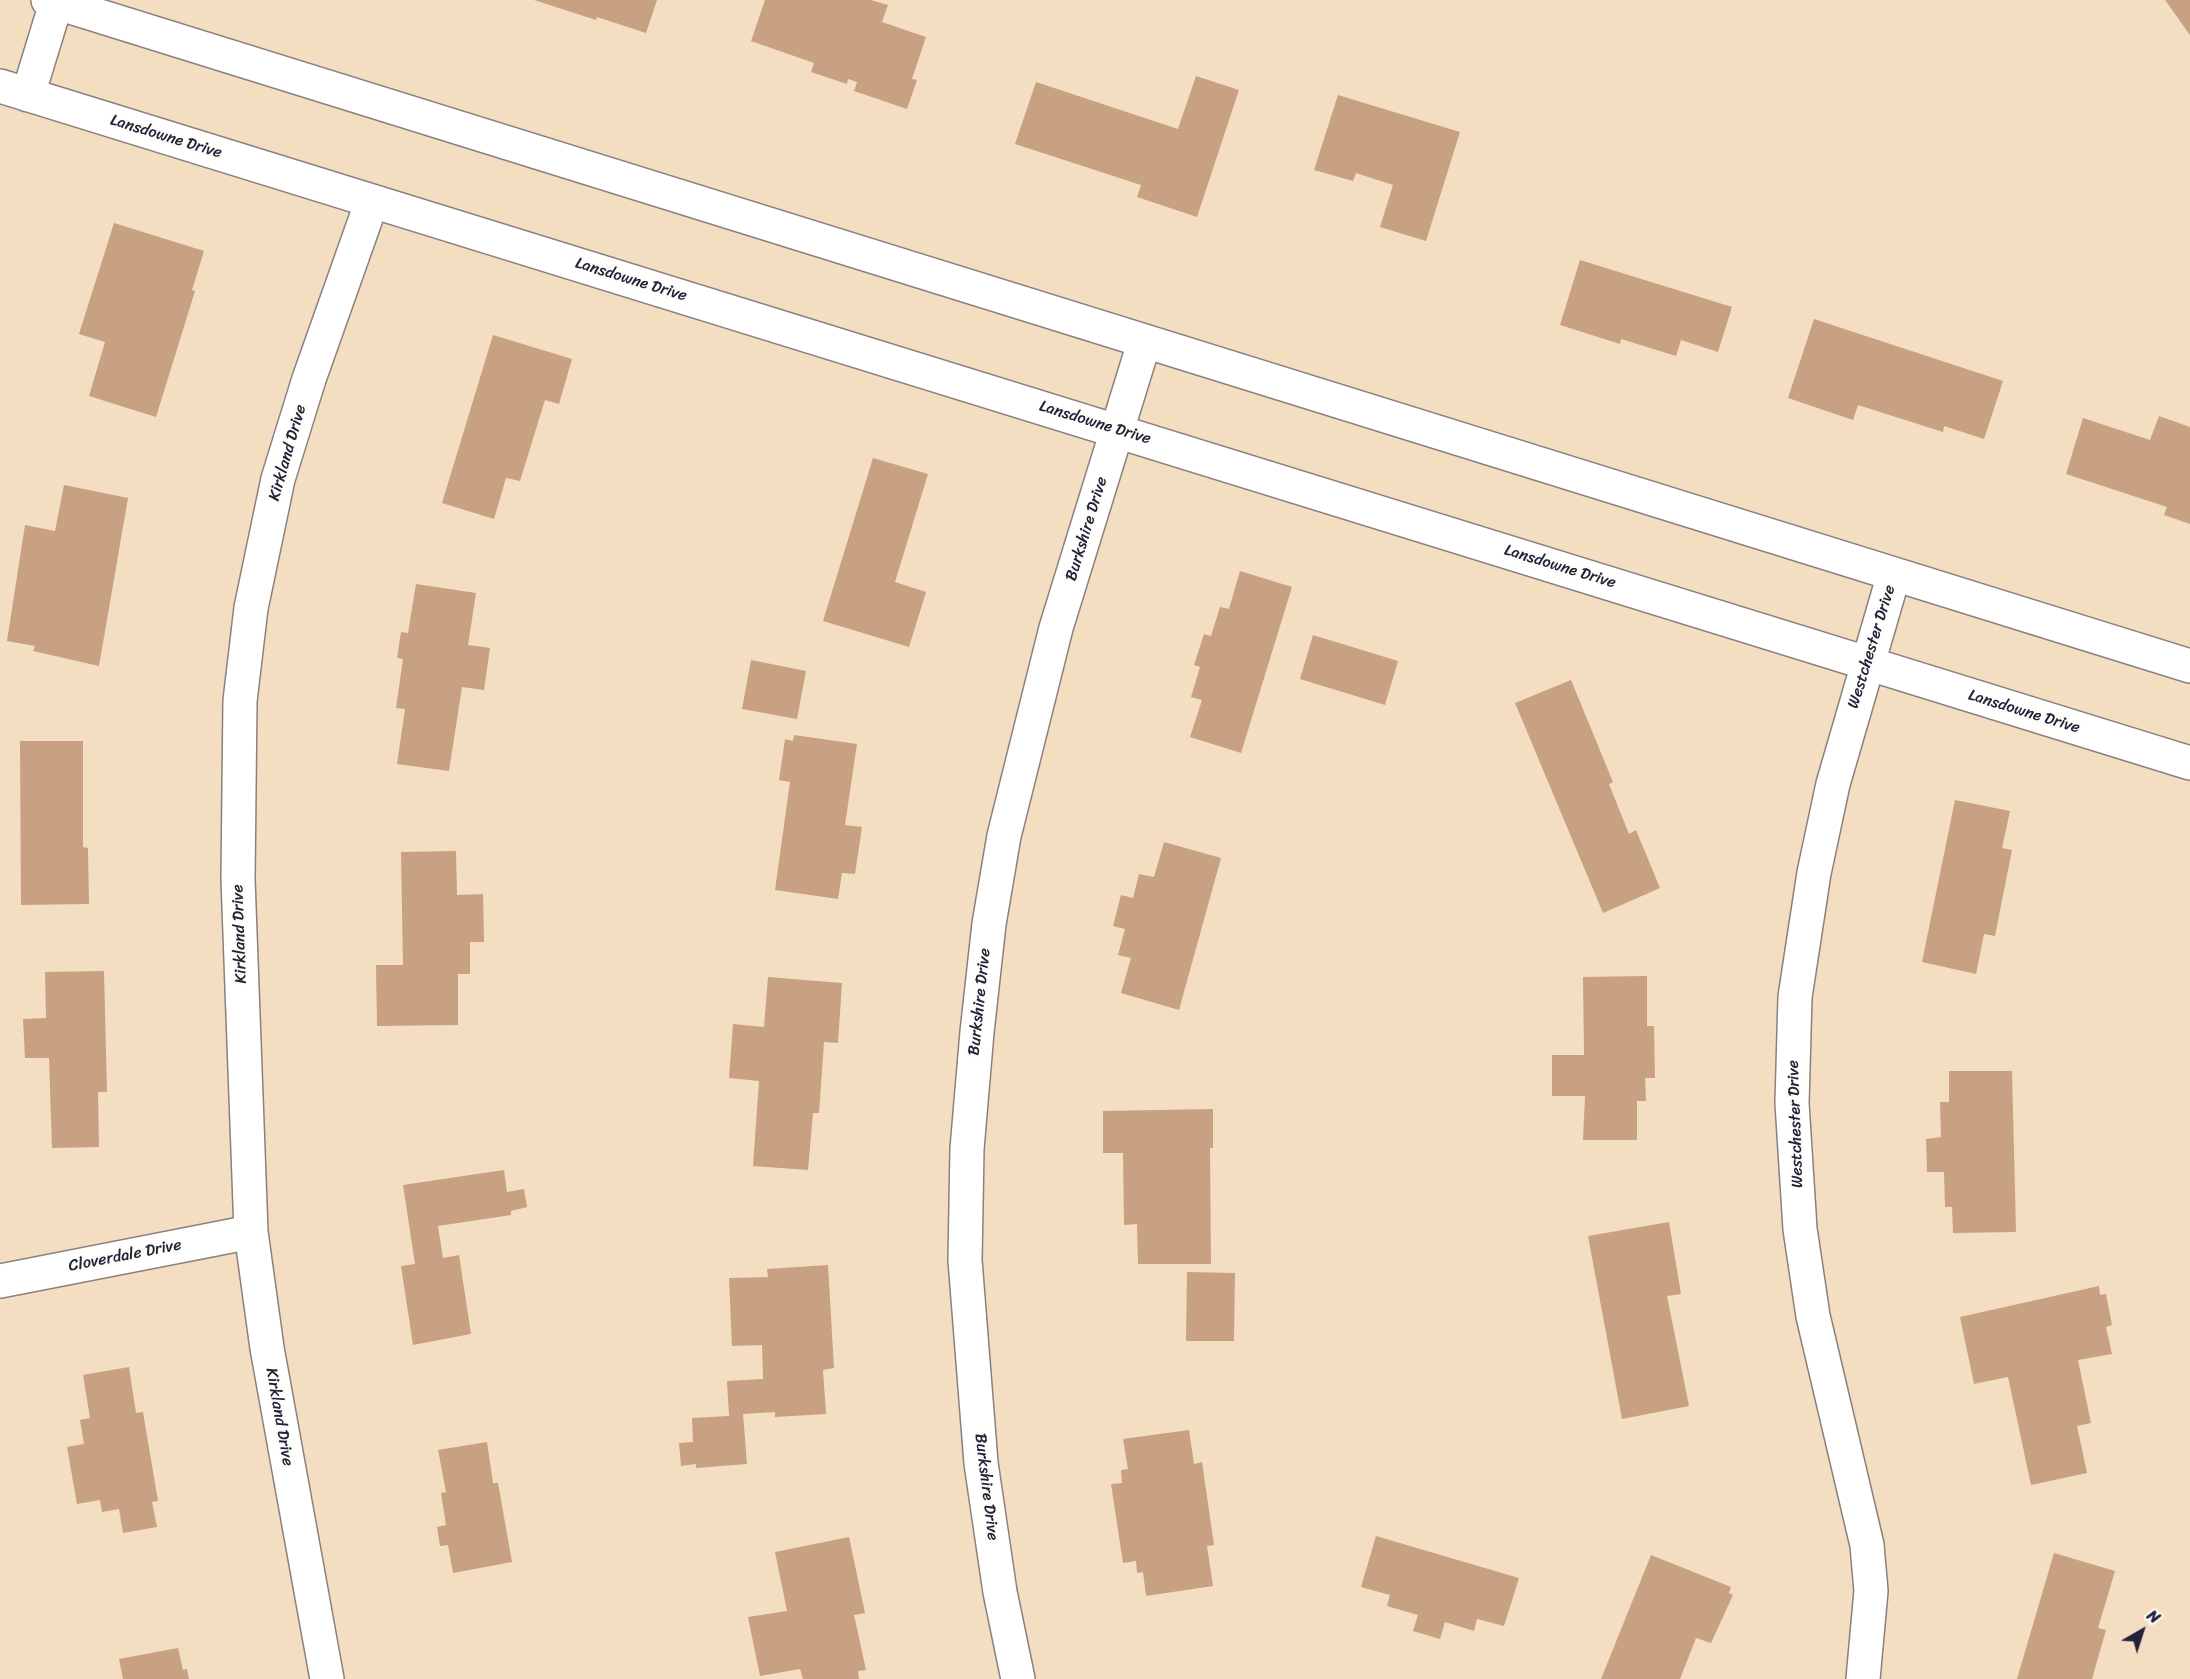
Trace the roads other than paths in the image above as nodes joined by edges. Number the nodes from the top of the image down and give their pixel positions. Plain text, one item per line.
1 (54, 1) edge
2 (14, 90) edge
3 (372, 201) junction
4 (1144, 343) junction
5 (1118, 430) junction
6 (1893, 574) junction
7 (1869, 664) junction
8 (2190, 666) edge
9 (2190, 763) edge
10 (251, 1233) junction
11 (0, 1281) edge
12 (327, 1679) edge
13 (1018, 1679) edge
14 (1863, 1679) edge

1 - 2 street
1 - 4 street
2 - 3 street, Lansdowne Drive
3 - 5 street, Lansdowne Drive
3 - 10 street, Kirkland Drive
4 - 5 street, Burkshire Drive
4 - 6 street
5 - 7 street, Lansdowne Drive
5 - 13 street, Burkshire Drive
6 - 7 street, Westchester Drive
6 - 8 street
7 - 9 street, Lansdowne Drive
7 - 14 street, Westchester Drive
10 - 11 street, Cloverdale Drive
10 - 12 street, Kirkland Drive

